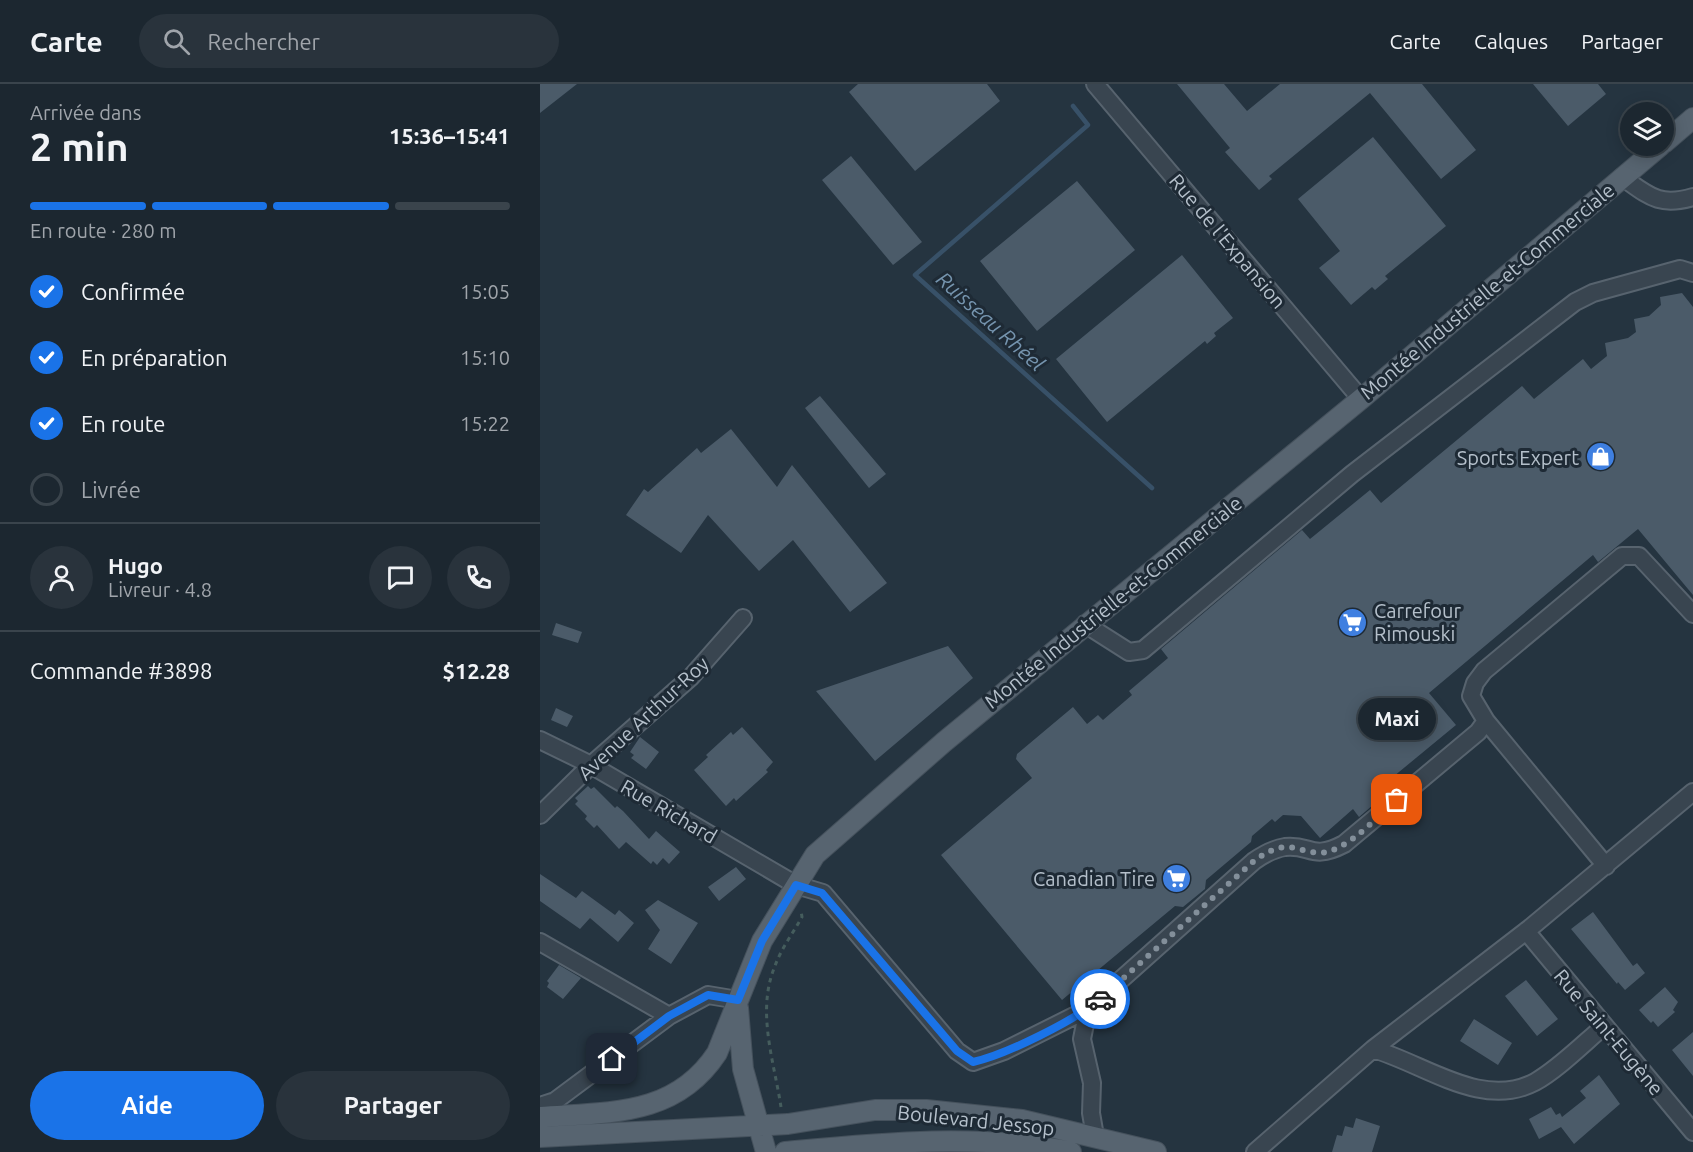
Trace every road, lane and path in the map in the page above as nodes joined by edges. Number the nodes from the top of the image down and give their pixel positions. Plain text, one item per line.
1 (1095, 84) edge
2 (1693, 118) edge
3 (1674, 134) edge
4 (1648, 156) edge
5 (1622, 177) junction
6 (1693, 197) edge
7 (1689, 267) edge
8 (1361, 399) junction
9 (1693, 614) edge
10 (743, 618) dead end
11 (1085, 624) junction
12 (1486, 721) junction
13 (540, 740) edge
14 (591, 765) junction
15 (1693, 792) edge
16 (540, 815) edge
17 (1606, 866) junction
18 (796, 885) junction
19 (1526, 932) junction
20 (540, 942) edge
21 (738, 1000) junction
22 (1088, 1009) junction
23 (669, 1016) junction
24 (1603, 1027) junction
25 (1373, 1049) junction
26 (777, 1081) dead end
27 (540, 1106) edge
28 (540, 1117) edge
29 (758, 1126) junction
30 (1693, 1132) edge
31 (1095, 1136) junction
32 (540, 1137) edge
33 (766, 1152) edge
34 (785, 1152) edge
35 (1071, 1152) edge
36 (1156, 1152) edge
37 (1255, 1152) edge

1 - 8 street, Rue de l'Expansion
2 - 3 main road
4 - 5 main road, Montée Industrielle-et-Commerciale
5 - 6 street
5 - 8 main road, Montée Industrielle-et-Commerciale
7 - 11 street
8 - 11 main road, Montée Industrielle-et-Commerciale
9 - 12 street
10 - 14 street, Avenue Arthur-Roy
11 - 18 main road, Montée Industrielle-et-Commerciale
12 - 17 street
12 - 22 street
13 - 14 street, Rue Richard
14 - 16 street, Avenue Arthur-Roy
14 - 18 street, Rue Richard
15 - 17 street
17 - 19 street
18 - 21 main road, Montée Industrielle-et-Commerciale
18 - 22 street, Rue Richard
18 - 26 path
19 - 24 street, Rue Saint-Eugène
19 - 25 street
20 - 23 street
21 - 23 street
21 - 28 main road
21 - 29 main road, Montée Industrielle-et-Commerciale
22 - 31 street
23 - 27 street
24 - 25 street
24 - 30 street, Rue Saint-Eugène
25 - 37 street
29 - 31 main road, Boulevard Jessop
29 - 32 main road, Boulevard Jessop
29 - 33 main road, Montée Industrielle-et-Commerciale
31 - 36 main road, Boulevard Jessop
34 - 35 main road, Boulevard Jessop

